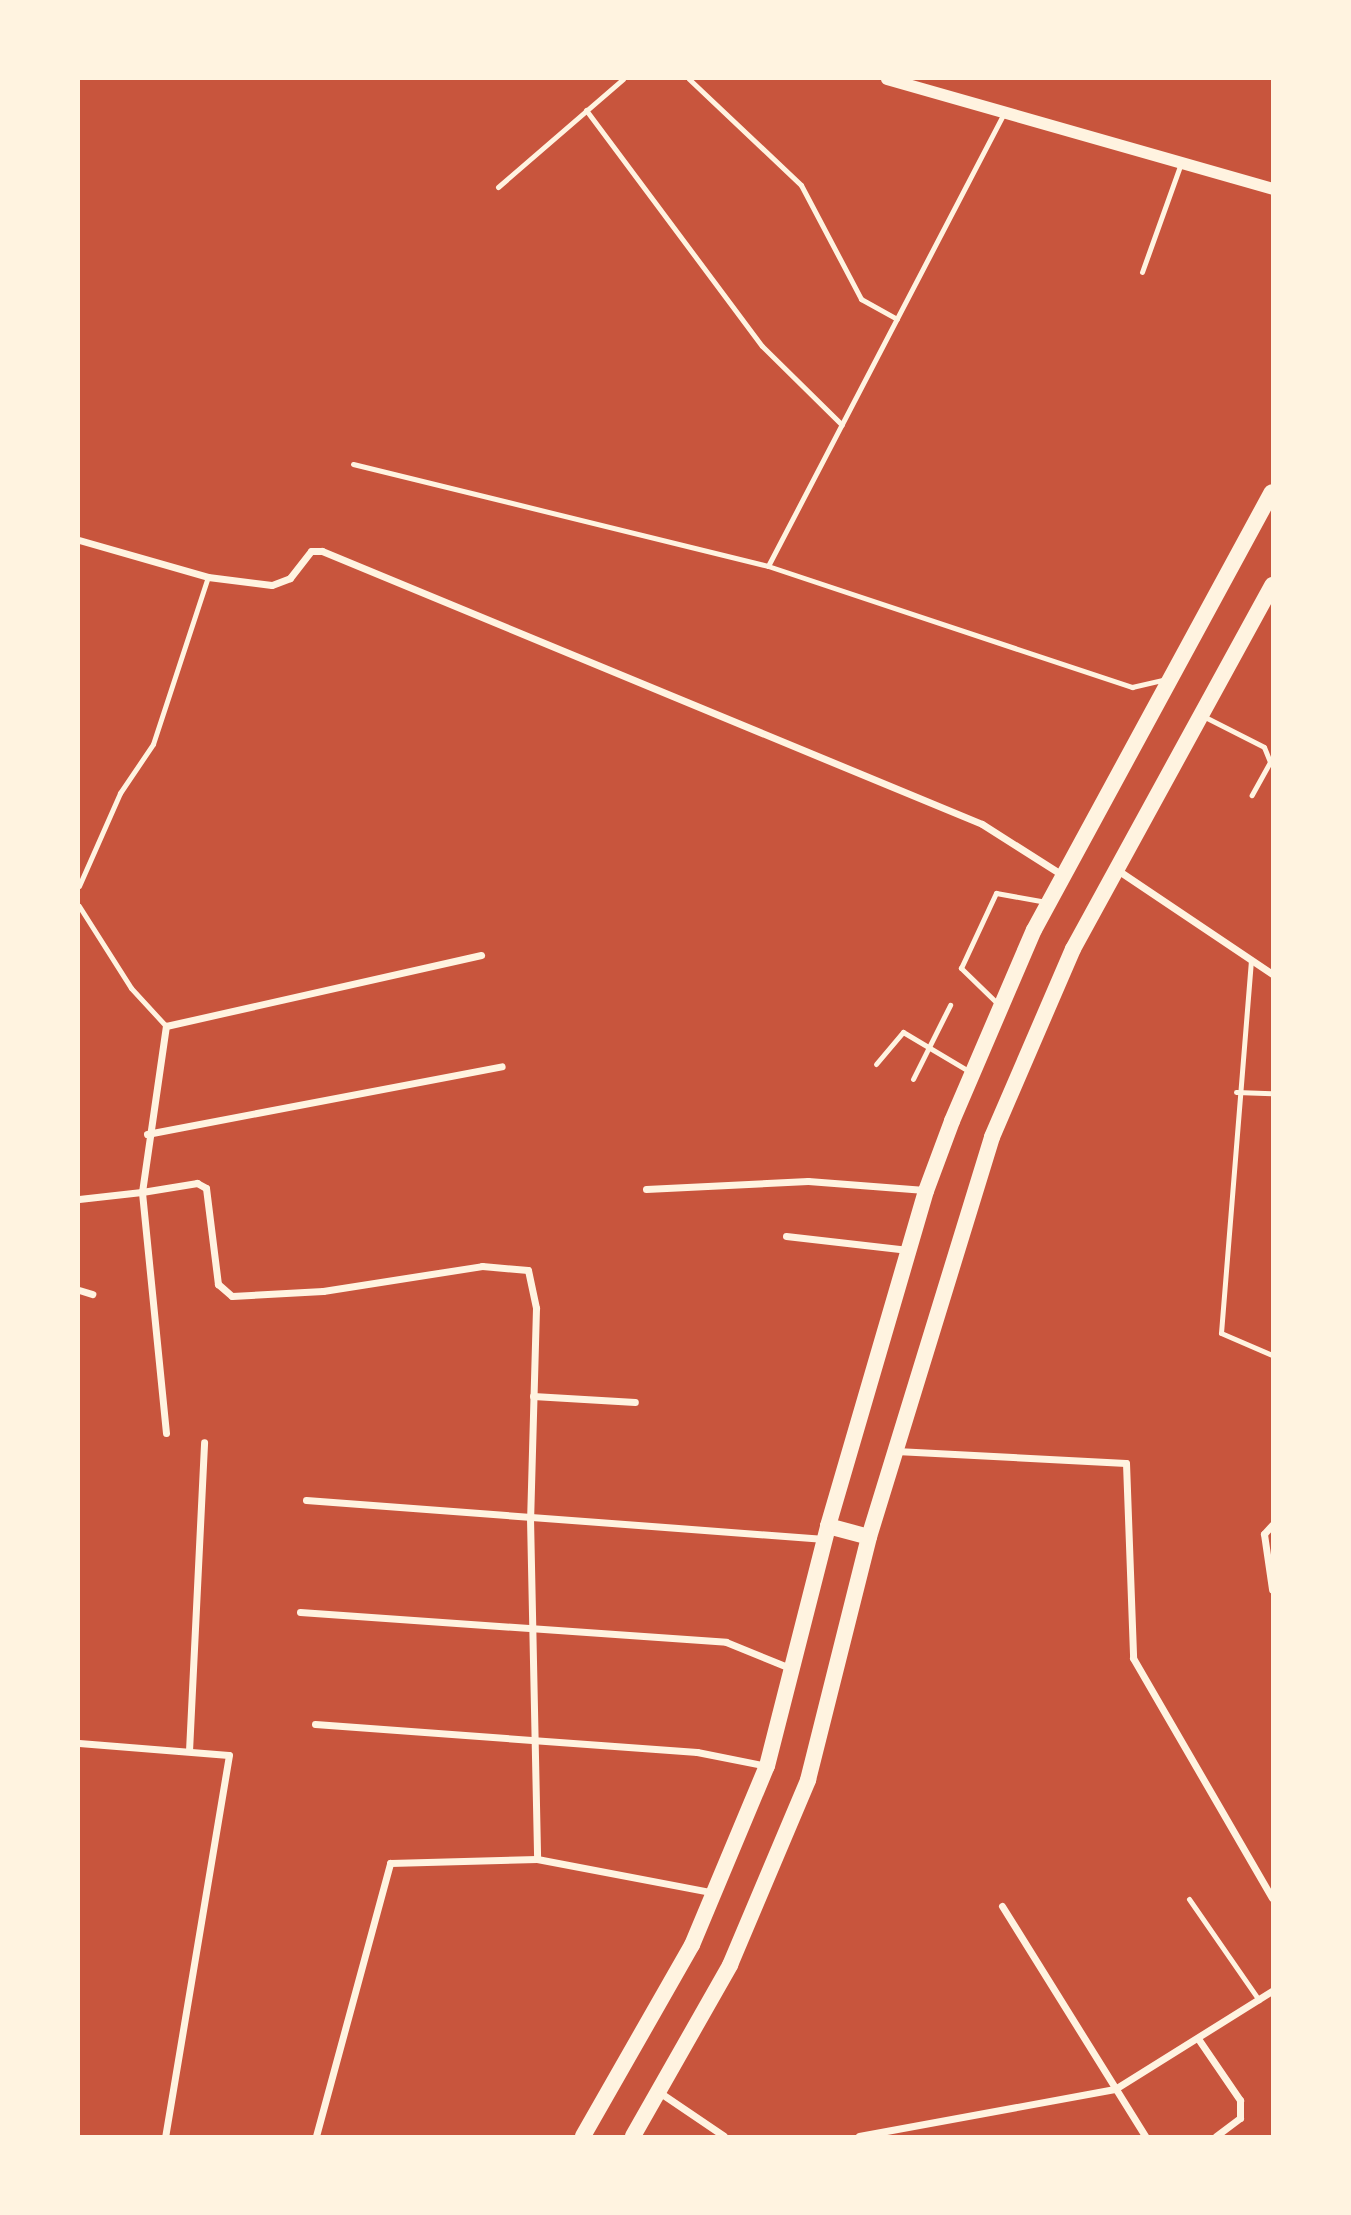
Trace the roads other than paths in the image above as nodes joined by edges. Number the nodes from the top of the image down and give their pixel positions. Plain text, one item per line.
1 (623, 79) edge
2 (689, 79) edge
3 (896, 80) edge
4 (586, 110) junction
5 (1005, 112) junction
6 (1181, 163) junction
7 (498, 187) dead end
8 (1272, 189) edge
9 (1142, 272) dead end
10 (897, 319) junction
11 (842, 425) junction
12 (353, 464) dead end
13 (1272, 492) edge
14 (79, 540) edge
15 (768, 566) junction
16 (208, 578) junction
17 (1272, 585) edge
18 (1168, 679) junction
19 (1201, 715) junction
20 (1252, 795) dead end
21 (1115, 868) junction
22 (1064, 876) junction
23 (79, 886) edge
24 (1049, 903) junction
25 (79, 906) edge
26 (481, 955) dead end
27 (1251, 960) junction
28 (1272, 974) edge
29 (950, 1005) dead end
30 (1001, 1007) junction
31 (166, 1026) junction
32 (929, 1048) junction
33 (876, 1064) dead end
34 (502, 1066) dead end
35 (973, 1073) junction
36 (913, 1079) dead end
37 (1236, 1092) junction
38 (1272, 1093) edge
39 (147, 1134) junction
40 (646, 1189) dead end
41 (926, 1191) junction
42 (142, 1192) junction
43 (79, 1199) edge
44 (786, 1236) dead end
45 (908, 1250) junction
46 (79, 1290) edge
47 (92, 1294) dead end
48 (1272, 1355) edge
49 (533, 1396) junction
50 (635, 1402) dead end
51 (166, 1433) dead end
52 (204, 1443) dead end
53 (896, 1451) junction
54 (306, 1500) dead end
55 (530, 1518) junction
56 (1272, 1525) edge
57 (827, 1532) junction
58 (869, 1537) junction
59 (1272, 1589) edge
60 (300, 1612) dead end
61 (532, 1630) junction
62 (795, 1670) junction
63 (315, 1724) dead end
64 (79, 1742) edge
65 (535, 1744) junction
66 (189, 1751) junction
67 (767, 1766) junction
68 (537, 1859) junction
69 (716, 1894) junction
70 (1272, 1898) edge
71 (1189, 1899) dead end
72 (1002, 1906) dead end
73 (1272, 1991) edge
74 (1259, 2000) junction
75 (1199, 2040) junction
76 (1115, 2089) junction
77 (659, 2092) junction
78 (165, 2136) edge
79 (316, 2136) edge
80 (583, 2136) edge
81 (633, 2136) edge
82 (724, 2136) edge
83 (859, 2136) edge
84 (1145, 2136) edge
85 (1216, 2136) edge

1 - 4 lane
2 - 10 lane
3 - 5 street
4 - 7 lane
4 - 11 lane
5 - 6 street
5 - 10 lane
6 - 8 street
6 - 9 lane
10 - 11 lane
11 - 15 lane
12 - 15 lane
13 - 18 main road
14 - 16 street
15 - 18 lane
16 - 22 street
16 - 23 lane
17 - 19 main road
18 - 22 main road
19 - 20 lane
19 - 21 main road
21 - 27 street
21 - 53 main road
22 - 24 main road
24 - 30 main road
24 - 30 lane
25 - 31 lane
26 - 31 street
27 - 28 street
27 - 37 lane
29 - 32 lane
30 - 35 main road
31 - 39 street
32 - 33 lane
32 - 35 lane
32 - 36 lane
34 - 39 street
35 - 41 main road
37 - 38 lane
37 - 48 lane
39 - 42 street
40 - 41 street
41 - 45 main road
42 - 43 street
42 - 49 street
42 - 51 street
44 - 45 street
45 - 57 main road
46 - 47 street
49 - 50 street
49 - 55 street
52 - 66 street
53 - 58 main road
53 - 70 street
54 - 55 street
55 - 57 street
55 - 61 street
56 - 59 street
57 - 58 main road
57 - 62 main road
58 - 77 main road
60 - 61 street
61 - 62 street
61 - 65 street
62 - 67 main road
63 - 65 street
64 - 66 street
65 - 67 street
65 - 68 street
66 - 78 street
67 - 69 main road
68 - 69 street
68 - 79 street
69 - 80 main road
71 - 74 lane
72 - 76 street
73 - 74 street
74 - 75 street
75 - 76 street
75 - 85 street
76 - 83 street
76 - 84 street
77 - 81 main road
77 - 82 street

